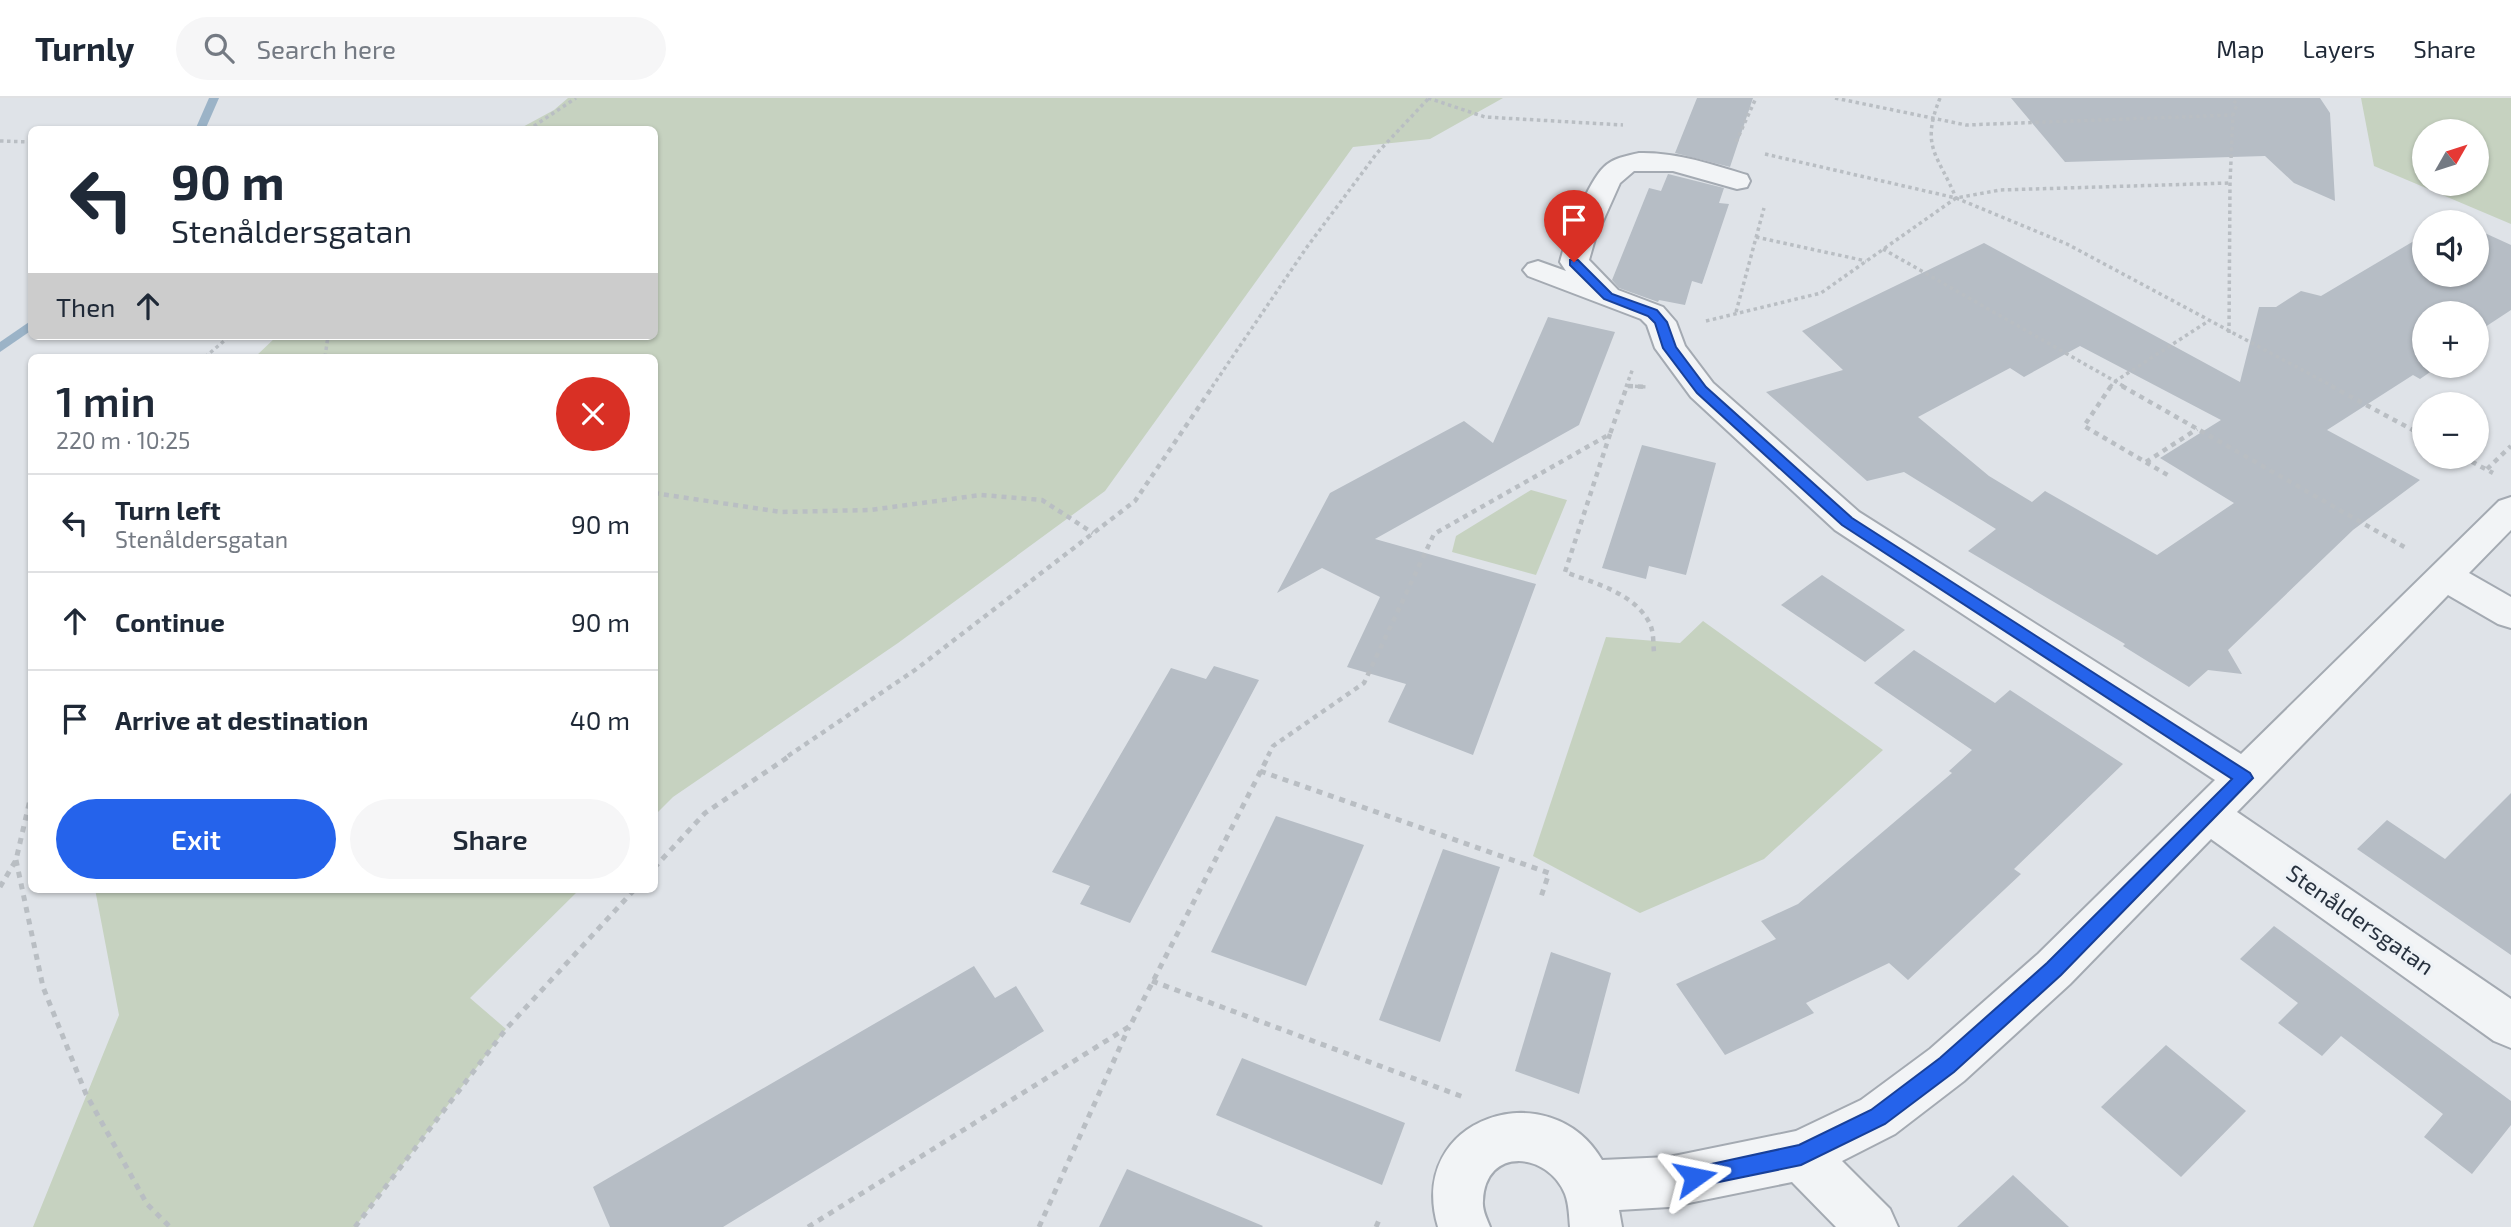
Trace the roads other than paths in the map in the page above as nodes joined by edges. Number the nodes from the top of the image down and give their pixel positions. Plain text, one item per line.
1 (1737, 181) dead end
2 (1538, 270) dead end
3 (1608, 296) junction
4 (2503, 492) edge
5 (2448, 575) junction
6 (2511, 614) edge
7 (2244, 778) junction
8 (2208, 814) junction
9 (2511, 1026) edge
10 (1801, 1155) junction
11 (1593, 1206) edge
12 (1464, 1227) edge
13 (1872, 1227) edge

1 - 3 street
2 - 3 street
3 - 7 street
4 - 5 street
5 - 6 street
5 - 7 street
7 - 8 street
8 - 9 street, Stenåldersgatan
8 - 10 street
10 - 11 street
10 - 13 street
11 - 12 street

